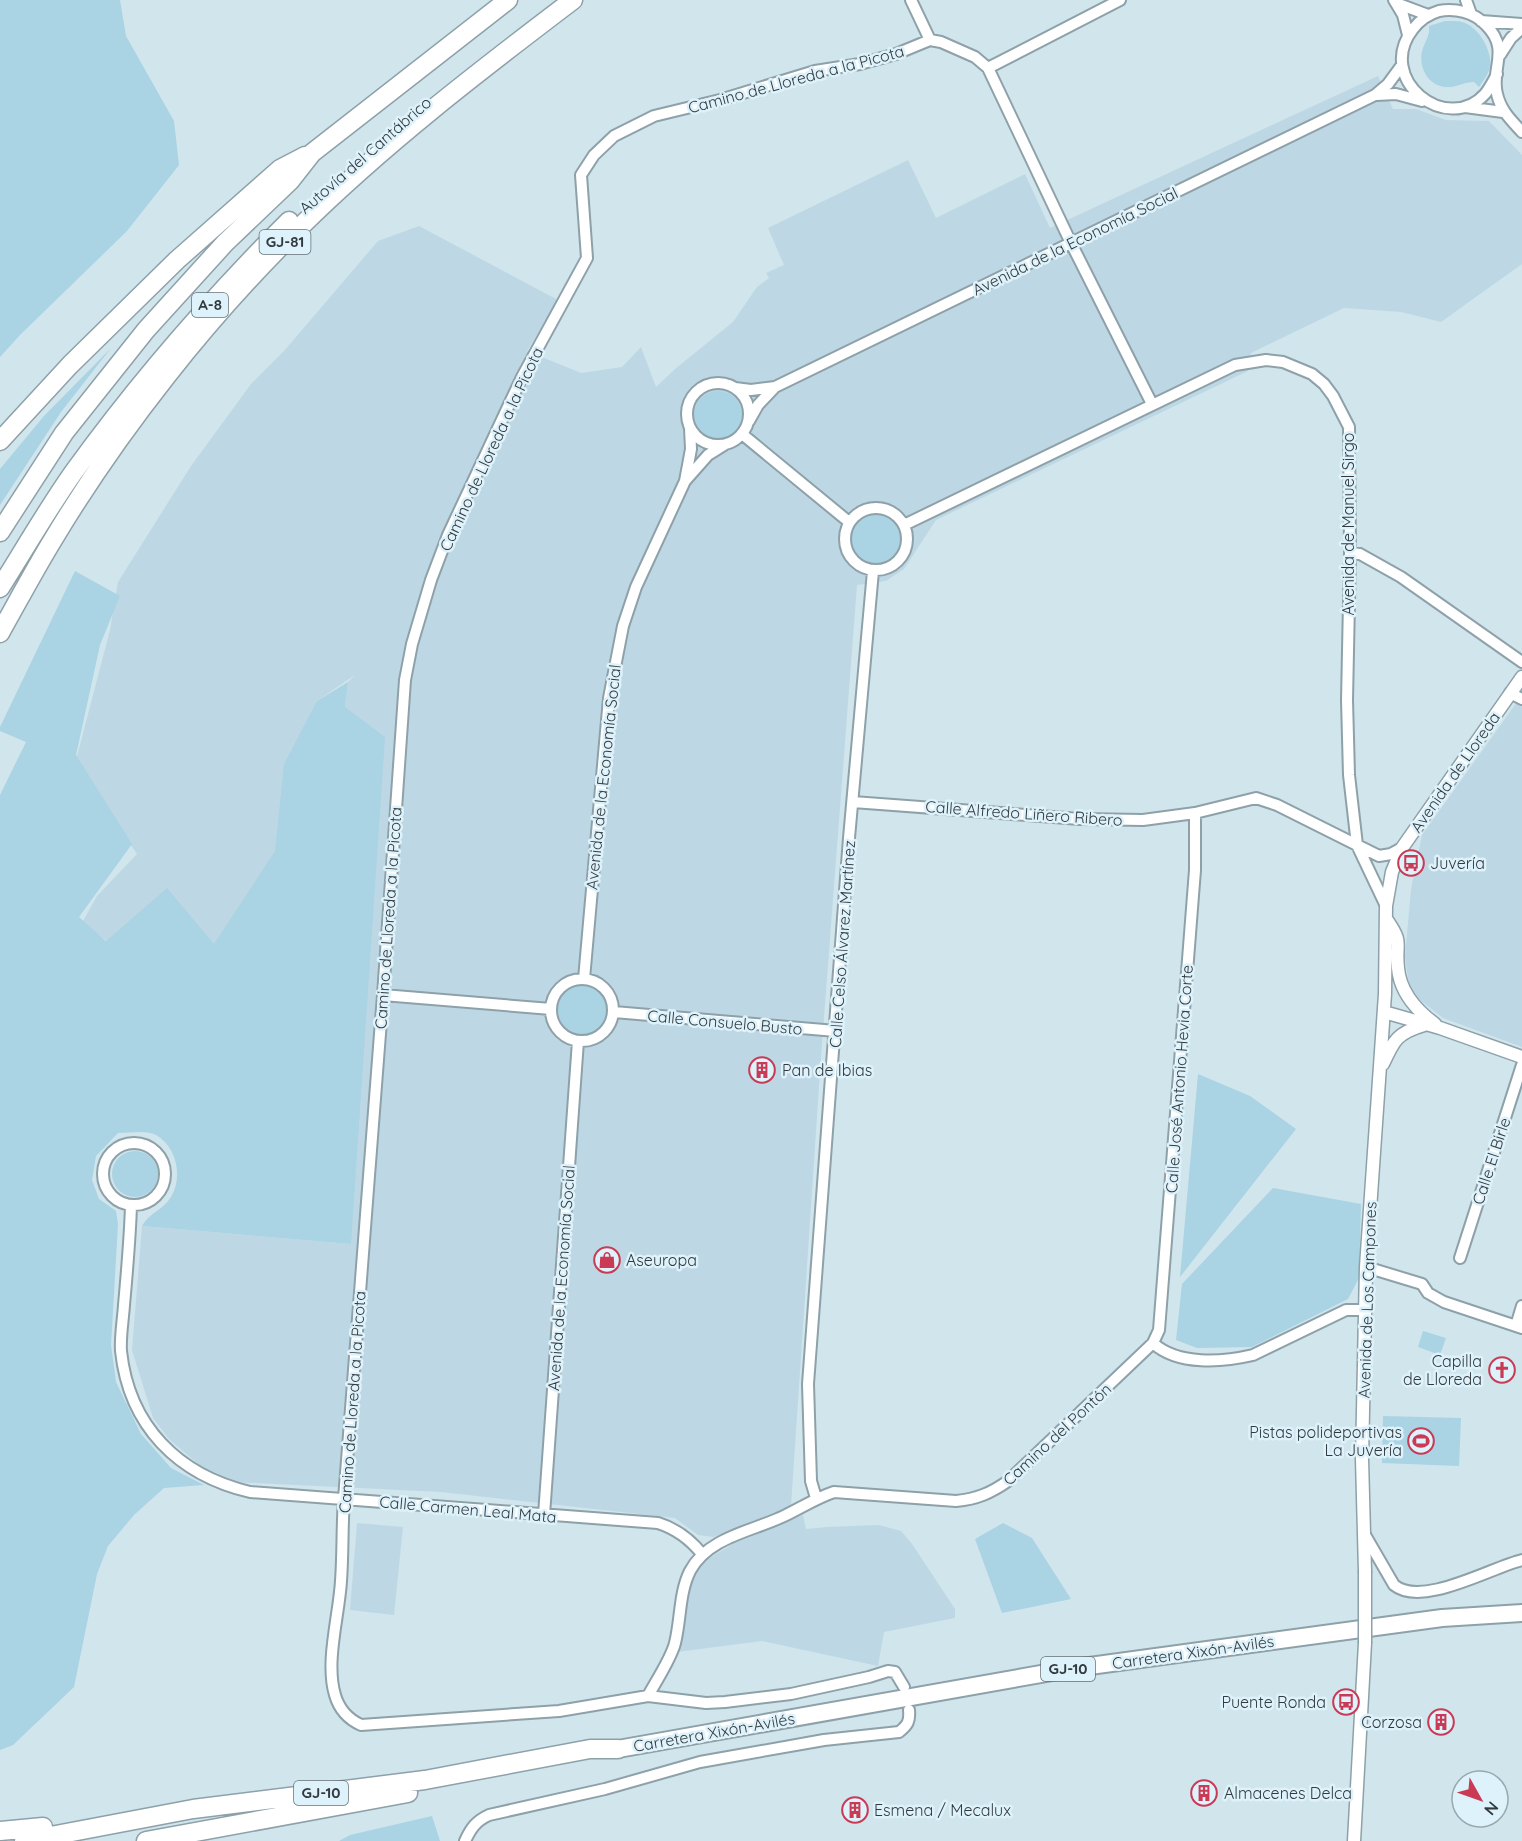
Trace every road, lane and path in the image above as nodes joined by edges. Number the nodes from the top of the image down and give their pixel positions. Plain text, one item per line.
1 (508, 0) edge
2 (556, 0) edge
3 (573, 0) edge
4 (911, 0) edge
5 (1120, 0) edge
6 (1448, 0) edge
7 (1466, 0) edge
8 (1395, 1) edge
9 (1439, 11) junction
10 (1471, 14) junction
11 (1428, 15) junction
12 (1480, 21) junction
13 (1522, 26) edge
14 (1408, 35) junction
15 (930, 40) junction
16 (1500, 55) junction
17 (1402, 65) junction
18 (988, 68) junction
19 (1497, 74) junction
20 (1376, 95) junction
21 (1429, 103) junction
22 (1462, 106) junction
23 (1503, 112) junction
24 (1522, 132) edge
25 (312, 153) junction
26 (1071, 243) junction
27 (775, 387) junction
28 (735, 388) junction
29 (1152, 404) junction
30 (748, 424) junction
31 (690, 428) junction
32 (742, 434) junction
33 (0, 441) edge
34 (724, 445) junction
35 (685, 481) junction
36 (849, 522) junction
37 (904, 525) junction
38 (0, 532) edge
39 (1350, 553) junction
40 (873, 571) junction
41 (0, 588) edge
42 (0, 633) edge
43 (1522, 662) edge
44 (1522, 677) edge
45 (1510, 693) junction
46 (1522, 699) edge
47 (853, 802) junction
48 (1195, 813) junction
49 (1357, 845) junction
50 (1402, 848) junction
51 (1386, 906) junction
52 (1387, 920) junction
53 (584, 979) junction
54 (383, 995) junction
55 (551, 1009) junction
56 (614, 1012) junction
57 (1384, 1012) junction
58 (1425, 1024) junction
59 (1440, 1028) junction
60 (836, 1031) junction
61 (578, 1041) junction
62 (1522, 1057) edge
63 (1522, 1065) edge
64 (1380, 1071) junction
65 (131, 1205) junction
66 (1460, 1258) dead end
67 (1366, 1267) junction
68 (1522, 1306) edge
69 (1364, 1310) junction
70 (1519, 1327) edge
71 (1153, 1343) junction
72 (816, 1498) junction
73 (344, 1499) junction
74 (544, 1515) junction
75 (1365, 1535) junction
76 (702, 1554) junction
77 (1522, 1560) edge
78 (1522, 1613) edge
79 (904, 1687) dead end
80 (648, 1696) junction
81 (909, 1710) dead end
82 (618, 1749) junction
83 (152, 1816) junction
84 (229, 1827) junction
85 (0, 1832) edge
86 (24, 1841) edge
87 (146, 1841) edge
88 (169, 1841) edge
89 (465, 1841) edge
90 (1354, 1841) edge

1 - 25 highway, Autovía del Cantábrico / A-8
2 - 41 highway, Autovía del Cantábrico / A-8
3 - 42 highway, GJ-81
4 - 15 street
5 - 18 street
6 - 9 street
7 - 10 street
8 - 11 street
8 - 14 street
9 - 10 street
9 - 11 street
10 - 12 street
11 - 14 street
12 - 13 street
12 - 16 street
13 - 16 street
14 - 17 street
15 - 18 street
15 - 54 street, Camino de Lloreda a la Picota
16 - 19 street
17 - 20 street, Avenida de la Economía Social
17 - 21 street
18 - 26 street
19 - 22 street
19 - 23 street
20 - 21 street, Avenida de la Economía Social
20 - 26 street, Avenida de la Economía Social
21 - 22 street
22 - 23 street
23 - 24 street
25 - 33 highway
25 - 38 highway, Autovía del Cantábrico / A-8
26 - 27 street, Avenida de la Economía Social
26 - 29 street
27 - 28 street, Avenida de la Economía Social
27 - 30 street, Avenida de la Economía Social
28 - 30 street
28 - 31 street
29 - 37 street, Avenida de Manuel Sirgo
29 - 39 street, Avenida de Manuel Sirgo
30 - 32 street
31 - 34 street
31 - 35 street, Avenida de la Economía Social
32 - 34 street
32 - 36 street
34 - 35 street, Avenida de la Economía Social
35 - 53 street, Avenida de la Economía Social
36 - 37 street
36 - 40 street
37 - 40 street
39 - 43 street
39 - 49 street, Avenida de Manuel Sirgo
40 - 47 street, Calle Celso Álvarez Martínez
44 - 45 street, Avenida de Lloreda
45 - 46 street
45 - 50 street, Avenida de Lloreda
47 - 48 street, Calle Alfredo Liñero Ribero
47 - 60 street, Calle Celso Álvarez Martínez
48 - 49 street, Calle Alfredo Liñero Ribero
48 - 71 street, Calle José Antonio Hevia Corte
49 - 50 street
49 - 51 street, Avenida de Manuel Sirgo
50 - 51 street, Avenida de Lloreda
51 - 52 street, Avenida de Manuel Sirgo
52 - 57 street, Avenida de Manuel Sirgo
52 - 59 street
53 - 55 street
53 - 56 street
54 - 55 street
54 - 73 street, Camino de Lloreda a la Picota
55 - 61 street
56 - 60 street, Calle Consuelo Busto
56 - 61 street
57 - 58 street
57 - 64 street, Avenida de Los Campones
58 - 59 street
58 - 64 street
59 - 62 street
60 - 72 street, Calle Celso Álvarez Martínez
61 - 74 street, Avenida de la Economía Social
63 - 66 street, Calle El Birle
64 - 67 street, Avenida de Los Campones
65 - 65 street
65 - 73 street, Calle Carmen Leal Mata
67 - 69 street, Avenida de Los Campones
67 - 70 street
68 - 70 street
69 - 71 street
69 - 75 street, Avenida de Los Campones
71 - 72 street, Camino del Pontón
72 - 76 street, Camino del Pontón
73 - 74 street, Calle Carmen Leal Mata
73 - 80 street, Camino de Lloreda a la Picota
74 - 76 street, Calle Carmen Leal Mata
75 - 77 street
75 - 90 street, Avenida de Los Campones, bridge
76 - 80 street
78 - 82 highway, Carretera Xixón-Avilés / GJ-10
79 - 80 street, Camino de Lloreda a la Picota
81 - 89 street
82 - 83 highway, GJ-10
82 - 84 highway, GJ-10
83 - 85 highway
83 - 86 highway, GJ-10
84 - 87 highway, GJ-10
84 - 88 highway

